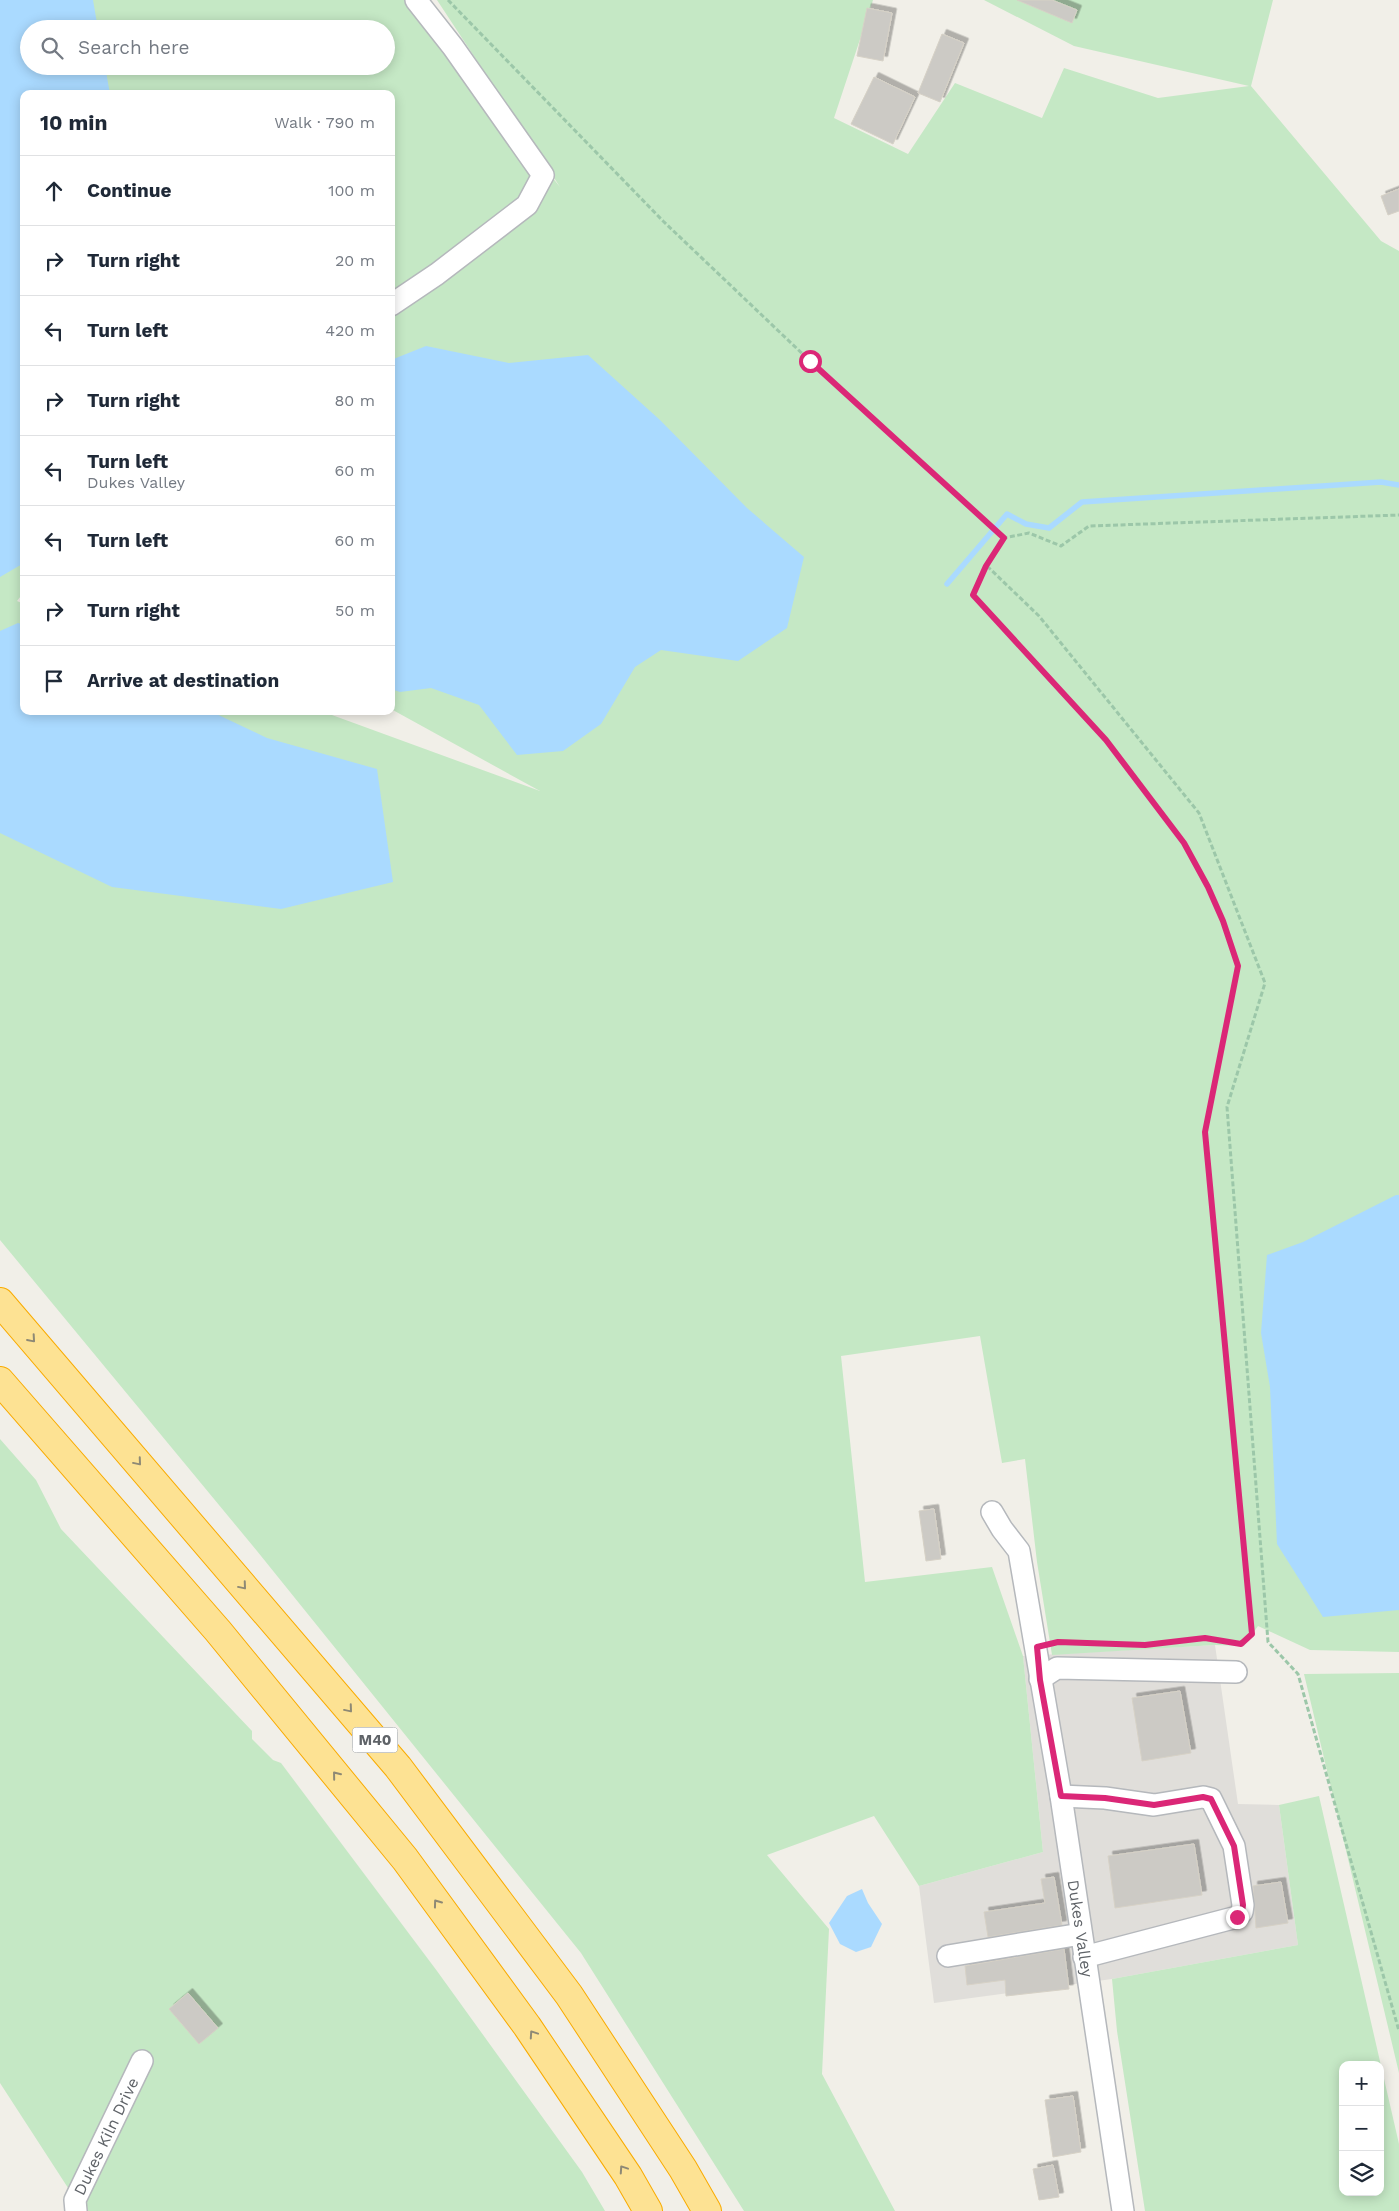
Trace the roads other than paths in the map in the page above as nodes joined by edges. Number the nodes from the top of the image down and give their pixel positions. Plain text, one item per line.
1 (416, 0) edge
2 (395, 302) edge
3 (0, 1302) edge
4 (0, 1381) edge
5 (992, 1512) dead end
6 (1236, 1672) dead end
7 (1040, 1680) junction
8 (1061, 1796) junction
9 (1081, 1934) junction
10 (948, 1956) dead end
11 (1084, 1957) junction
12 (142, 2061) dead end
13 (76, 2211) edge
14 (648, 2211) edge
15 (707, 2211) edge
16 (1123, 2211) edge

1 - 2 street
3 -> 15 highway, M40
14 -> 4 highway
5 - 7 street, Dukes Valley
6 - 7 street
7 - 8 street, Dukes Valley
8 - 9 street, Dukes Valley
8 - 11 street
9 - 10 street
9 - 11 street, Dukes Valley
11 - 16 street, Dukes Valley
12 - 13 street, Dukes Kiln Drive

